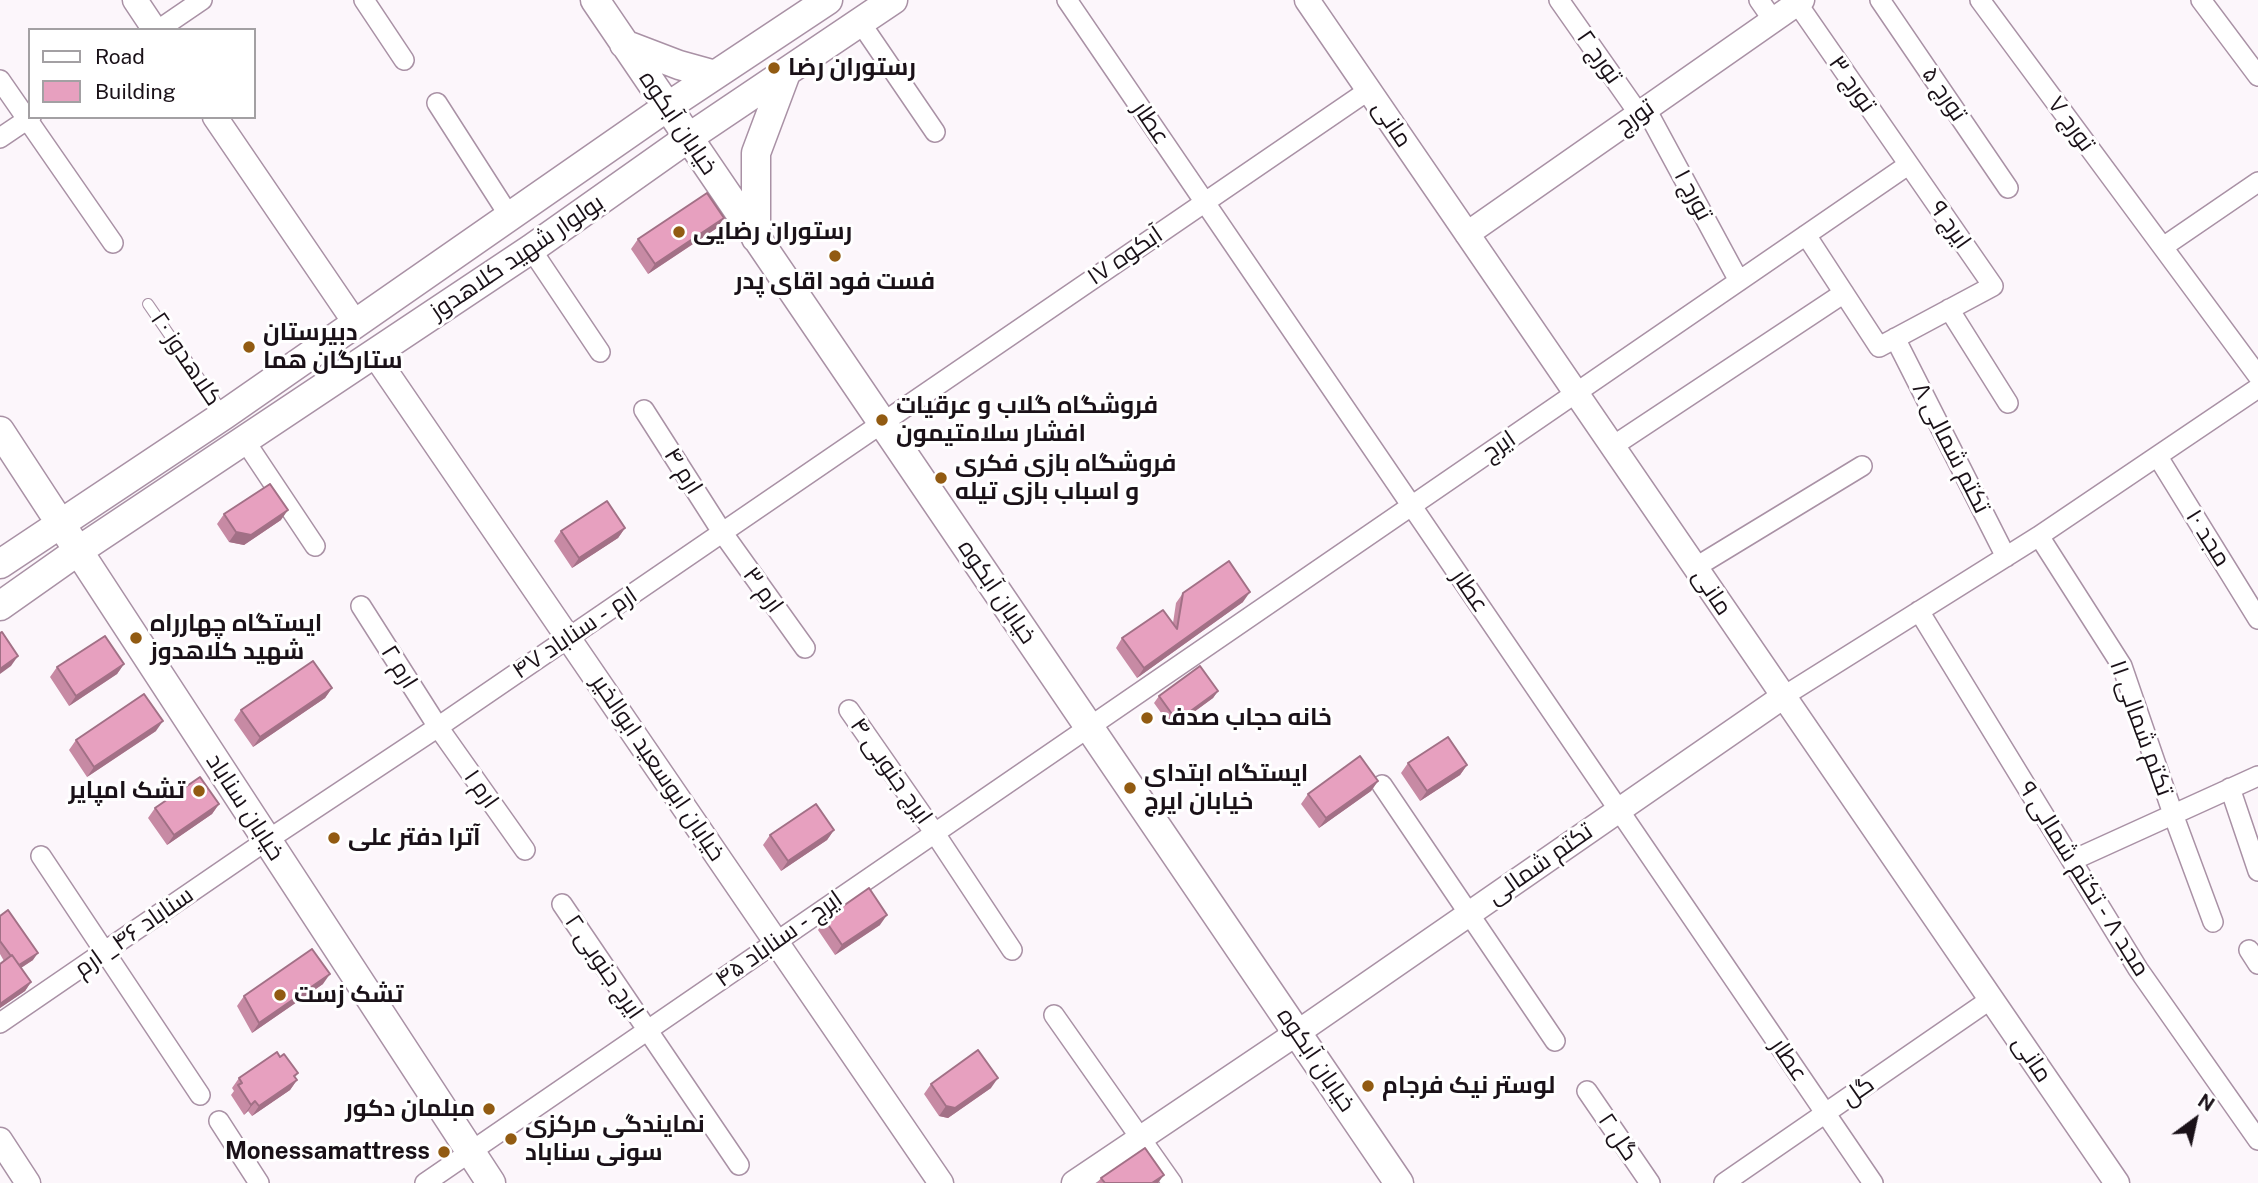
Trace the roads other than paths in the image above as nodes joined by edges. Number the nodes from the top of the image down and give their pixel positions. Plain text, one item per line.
1 (135, 0) edge
2 (202, 0) edge
3 (364, 0) edge
4 (595, 0) edge
5 (828, 0) edge
6 (893, 0) edge
7 (1067, 0) edge
8 (1307, 0) edge
9 (1559, 0) edge
10 (1759, 0) edge
11 (1880, 0) edge
12 (1980, 0) edge
13 (2201, 0) edge
14 (1799, 2) edge
15 (1773, 20) junction
16 (860, 22) junction
17 (156, 28) edge
18 (160, 28) edge
19 (625, 44) junction
20 (404, 60) dead end
21 (786, 73) junction
22 (715, 75) junction
23 (2258, 76) edge
24 (0, 80) edge
25 (1369, 90) junction
26 (437, 103) dead end
27 (667, 107) junction
28 (1643, 111) junction
29 (28, 118) edge
30 (29, 119) edge
31 (216, 119) edge
32 (935, 132) dead end
33 (0, 138) edge
34 (688, 138) junction
35 (1908, 164) junction
36 (2258, 182) edge
37 (2008, 188) dead end
38 (1205, 202) junction
39 (510, 217) junction
40 (1467, 234) junction
41 (1806, 235) junction
42 (756, 238) junction
43 (113, 243) dead end
44 (2163, 247) junction
45 (531, 249) junction
46 (1739, 281) junction
47 (1844, 293) junction
48 (148, 304) dead end
49 (1950, 309) junction
50 (356, 324) junction
51 (1895, 338) junction
52 (600, 352) dead end
53 (374, 354) junction
54 (2258, 376) edge
55 (2258, 388) edge
56 (1577, 393) junction
57 (2008, 403) dead end
58 (644, 410) dead end
59 (224, 415) junction
60 (882, 423) junction
61 (0, 430) edge
62 (245, 441) junction
63 (1613, 446) junction
64 (2158, 457) junction
65 (1862, 466) dead end
66 (1412, 506) junction
67 (61, 523) junction
68 (722, 532) junction
69 (2039, 536) junction
70 (315, 547) dead end
71 (78, 551) junction
72 (2006, 557) junction
73 (0, 564) edge
74 (1696, 567) junction
75 (0, 606) edge
76 (361, 606) dead end
77 (1919, 611) junction
78 (2258, 619) edge
79 (568, 638) junction
80 (804, 649) dead end
81 (1784, 696) junction
82 (849, 710) dead end
83 (1088, 726) junction
84 (438, 727) junction
85 (2258, 776) edge
86 (1382, 785) dead end
87 (2230, 788) junction
88 (1619, 810) junction
89 (2173, 814) junction
90 (934, 832) junction
91 (267, 841) junction
92 (525, 850) dead end
93 (41, 856) dead end
94 (2073, 860) junction
95 (2258, 871) edge
96 (562, 904) dead end
97 (1468, 914) junction
98 (2213, 922) dead end
99 (776, 941) junction
100 (1012, 950) dead end
101 (106, 952) junction
102 (1991, 999) junction
103 (1054, 1015) dead end
104 (0, 1023) edge
105 (646, 1031) junction
106 (1297, 1033) junction
107 (1555, 1041) dead end
108 (1587, 1091) dead end
109 (200, 1095) dead end
110 (1825, 1113) junction
111 (219, 1121) dead end
112 (2255, 1130) edge
113 (1142, 1138) junction
114 (0, 1140) edge
115 (470, 1152) junction
116 (739, 1165) dead end
117 (28, 1183) edge
118 (259, 1183) edge
119 (425, 1183) edge
120 (491, 1183) edge
121 (941, 1183) edge
122 (1074, 1183) edge
123 (1172, 1183) edge
124 (1399, 1183) edge
125 (1650, 1183) edge
126 (1724, 1183) edge
127 (1873, 1183) edge
128 (2117, 1183) edge

1 - 17 street
2 - 18 street
3 - 20 street
4 - 19 main road, خیابان آبکوه
5 - 22 main road, بولوار شهید کلاهدوز
6 - 16 main road, بولوار شهید کلاهدوز
7 - 38 street, عطار
8 - 25 street, مانی
9 - 28 street, تورج ۲
10 - 15 street
11 - 37 street, تورج ۵
12 - 44 street, تورج ۷
13 - 23 street
14 - 15 street, تورج
14 - 35 street, تورج ۳
15 - 28 street, تورج
16 - 21 main road, بولوار شهید کلاهدوز
16 - 32 street
19 - 22 main road
19 - 27 main road, خیابان آبکوه
21 - 34 main road, بولوار شهید کلاهدوز
21 - 42 main road
22 - 27 main road, بولوار شهید کلاهدوز
24 - 29 street
25 - 38 street, آبکوه ۱۷
25 - 40 street, مانی
26 - 39 street
27 - 34 main road, خیابان آبکوه
27 - 39 main road, بولوار شهید کلاهدوز
28 - 40 street, تورج
28 - 46 street, تورج ۱
30 - 33 street
30 - 43 street
31 - 50 street
34 - 42 main road, خیابان آبکوه
34 - 45 main road, بولوار شهید کلاهدوز
35 - 41 street, ایرج
35 - 49 street, ایرج ۹
36 - 44 street
38 - 60 street, آبکوه ۱۷
38 - 66 street, عطار
39 - 50 main road, بولوار شهید کلاهدوز
40 - 56 street, مانی
41 - 46 street, ایرج
41 - 47 street
42 - 60 main road, خیابان آبکوه
44 - 54 street, تورج ۷
45 - 52 street
45 - 53 main road, بولوار شهید کلاهدوز
46 - 56 street, ایرج
47 - 51 street
47 - 63 street
48 - 59 lane, کلاهدوز ۲۰
49 - 51 street
49 - 57 street
50 - 59 main road, بولوار شهید کلاهدوز
51 - 72 street, تکتم شمالی ۸
53 - 62 main road, بولوار شهید کلاهدوز
53 - 79 street, خیابان ابوسعید ابوالخیر
55 - 64 street
56 - 63 street, مانی
56 - 66 street, ایرج
58 - 68 street, ارم ۴
59 - 67 main road, بولوار شهید کلاهدوز
60 - 68 street, ارم - سناباد ۴۷
60 - 83 main road, خیابان آبکوه
61 - 67 main road, خیابان سناباد
62 - 70 street
62 - 71 main road, بولوار شهید کلاهدوز
63 - 74 street, مانی
64 - 69 street
64 - 78 street, مجد ۱۰
65 - 74 street
66 - 83 street, ایرج
66 - 88 street, عطار
67 - 71 main road, خیابان سناباد
67 - 73 main road, بولوار شهید کلاهدوز
68 - 79 street, ارم - سناباد ۴۷
68 - 80 street, ارم ۳
69 - 72 street
69 - 89 street, تکتم شمالی ۱۱
71 - 75 main road, بولوار شهید کلاهدوز
71 - 91 main road, خیابان سناباد
72 - 77 street
74 - 81 street, مانی
76 - 84 street, ارم ۲
77 - 81 street
77 - 94 street, مجد ۸ - تکتم شمالی ۹
79 - 84 street, ارم - سناباد ۴۷
79 - 99 street, خیابان ابوسعید ابوالخیر
81 - 88 street, تکتم شمالی
81 - 102 street, مانی
82 - 90 street, ایرج جنوبی ۴
83 - 90 street, ایرج - سناباد ۴۵
83 - 106 main road, خیابان آبکوه
84 - 91 street, ارم - سناباد ۴۷
84 - 92 street, ارم ۱
85 - 87 street
86 - 97 street
87 - 89 street
87 - 95 street
88 - 97 street, تکتم شمالی
88 - 110 street, عطار
89 - 94 street
89 - 98 street, تکتم شمالی ۱۱
90 - 99 street, ایرج - سناباد ۴۵
90 - 100 street, ایرج جنوبی ۴
91 - 101 street, سناباد ۴۶_ ارم
91 - 115 main road, خیابان سناباد
93 - 101 street
94 - 112 street, مجد ۸ - تکتم شمالی ۹
96 - 105 street, ایرج جنوبی ۲
97 - 106 street, تکتم شمالی
97 - 107 street
99 - 105 street, ایرج - سناباد ۴۵
99 - 121 street, خیابان ابوسعید ابوالخیر
101 - 104 street, سناباد ۴۶_ ارم
101 - 109 street
102 - 110 street, گل
102 - 128 street, مانی
103 - 113 street
105 - 115 street, ایرج - سناباد ۴۵
105 - 116 street, ایرج جنوبی ۲
106 - 113 street, تکتم شمالی
106 - 124 main road, خیابان آبکوه
108 - 125 street, گل ۲
110 - 126 street, گل
110 - 127 street, عطار
111 - 118 street
113 - 122 street, تکتم شمالی
113 - 123 street
114 - 117 street
115 - 119 street, ایرج - سناباد ۴۵
115 - 120 main road, خیابان سناباد

